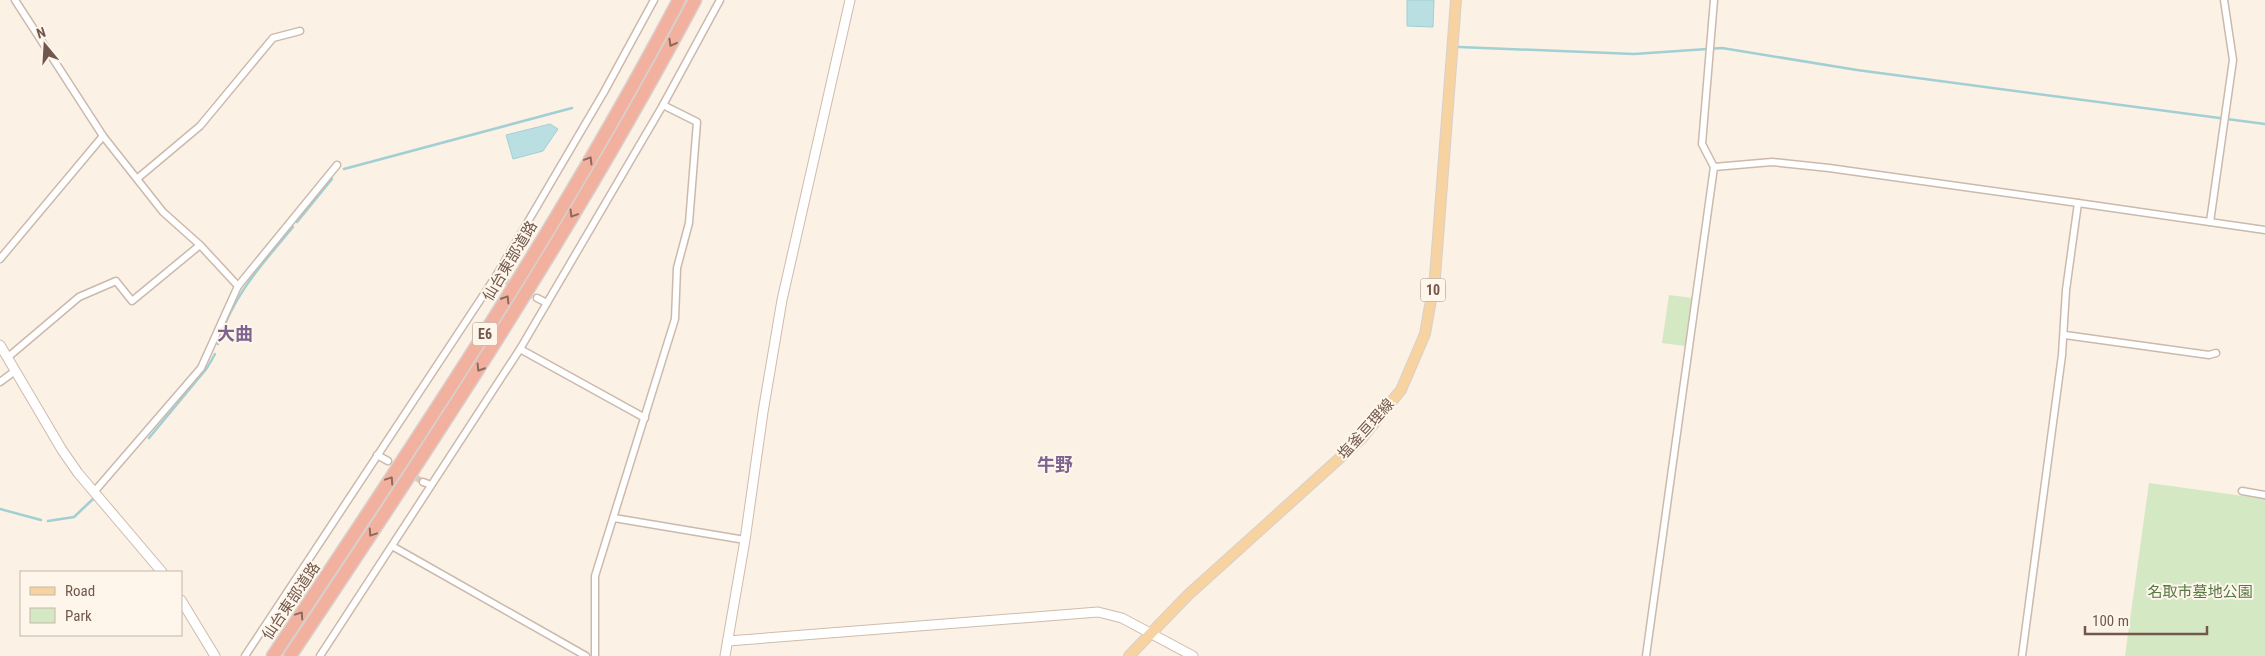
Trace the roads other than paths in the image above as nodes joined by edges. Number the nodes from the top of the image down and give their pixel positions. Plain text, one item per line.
1 (15, 0) edge
2 (654, 0) edge
3 (679, 0) edge
4 (695, 0) edge
5 (720, 0) edge
6 (850, 0) edge
7 (1456, 0) edge
8 (1714, 0) edge
9 (2224, 0) edge
10 (300, 31) dead end
11 (663, 105) junction
12 (103, 136) junction
13 (337, 165) dead end
14 (1714, 167) junction
15 (138, 178) junction
16 (2078, 204) junction
17 (2210, 222) junction
18 (2265, 230) edge
19 (200, 245) junction
20 (0, 259) edge
21 (496, 276) junction
22 (504, 280) tunnel mouth
23 (238, 286) junction
24 (537, 298) tunnel mouth
25 (546, 303) junction
26 (2065, 335) junction
27 (0, 345) edge
28 (520, 349) junction
29 (2216, 353) dead end
30 (7, 358) junction
31 (15, 371) junction
32 (0, 382) edge
33 (645, 418) junction
34 (377, 455) junction
35 (388, 462) dead end
36 (422, 482) tunnel mouth
37 (430, 486) junction
38 (2242, 491) dead end
39 (94, 492) junction
40 (2265, 495) edge
41 (614, 518) junction
42 (745, 540) junction
43 (392, 546) junction
44 (161, 571) edge
45 (182, 602) edge
46 (1150, 632) junction
47 (728, 641) junction
48 (215, 656) edge
49 (244, 656) edge
50 (273, 656) edge
51 (290, 656) edge
52 (320, 656) edge
53 (586, 656) edge
54 (591, 656) edge
55 (595, 656) edge
56 (725, 656) edge
57 (1129, 656) edge
58 (1192, 656) edge
59 (1646, 656) edge
60 (2022, 656) edge

1 - 12 street
2 - 21 street
50 -> 3 highway, 仙台東部道路 / E6
4 -> 51 highway, 仙台東部道路 / E6
5 - 11 street
6 - 42 street
7 - 46 main road, 塩釜亘理線 / 10
8 - 14 street
9 - 17 street
10 - 15 street
11 - 25 street
11 - 33 street
12 - 15 street
12 - 20 street
13 - 23 street
14 - 16 street
14 - 59 street
15 - 19 street
16 - 17 street
16 - 26 street
17 - 18 street
19 - 23 street
19 - 30 street
21 - 22 street
21 - 34 street
23 - 39 street
24 - 25 street
25 - 28 street
26 - 29 street
26 - 60 street
27 - 30 street
28 - 33 street
28 - 37 street
30 - 31 street
31 - 32 street
31 - 39 street
33 - 41 street
34 - 35 street
34 - 49 street
36 - 37 street
37 - 43 street
38 - 40 street
39 - 44 street
41 - 42 street
41 - 55 street
42 - 47 street
43 - 52 street
43 - 53 street
45 - 48 street
46 - 47 street
46 - 57 main road, 塩釜亘理線 / 10
46 - 58 street
47 - 56 street
54 - 55 street

